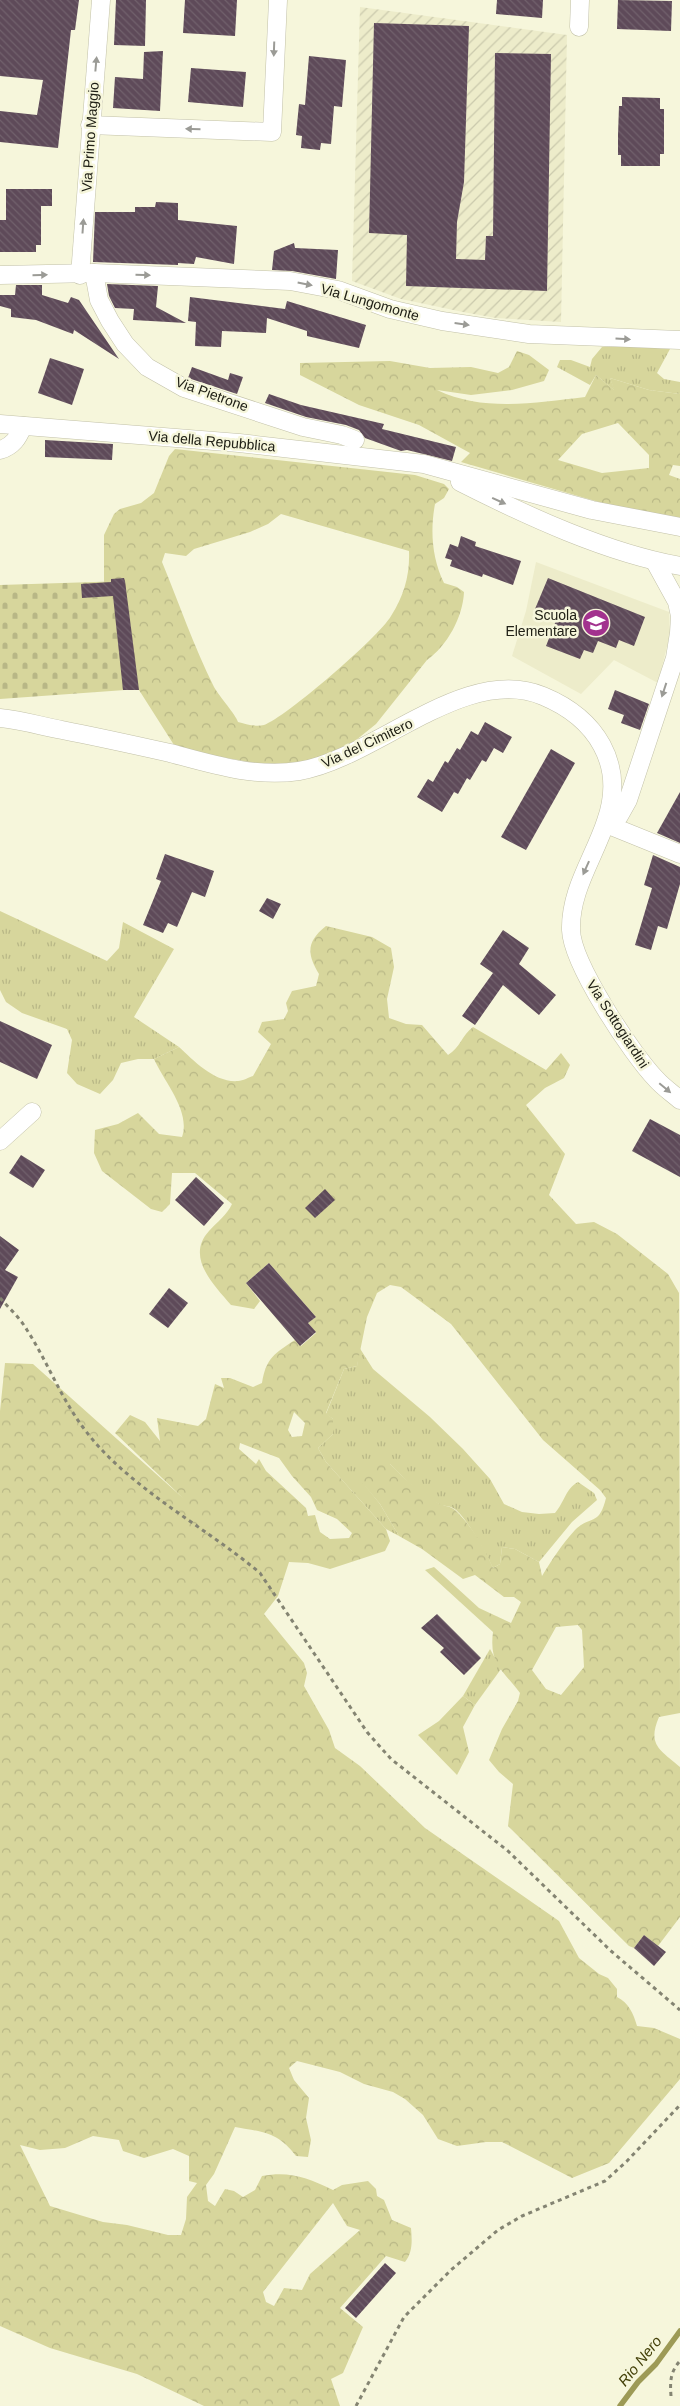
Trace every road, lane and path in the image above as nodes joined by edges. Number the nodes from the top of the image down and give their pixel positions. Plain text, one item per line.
1 (101, 0) edge
2 (278, 0) edge
3 (580, 0) edge
4 (579, 27) dead end
5 (90, 125) junction
6 (87, 274) junction
7 (0, 275) edge
8 (680, 340) edge
9 (0, 424) edge
10 (23, 426) junction
11 (355, 440) dead end
12 (0, 450) edge
13 (424, 464) junction
14 (680, 527) edge
15 (655, 562) junction
16 (680, 566) edge
17 (0, 718) edge
18 (606, 824) junction
19 (680, 854) edge
20 (680, 1100) edge
21 (32, 1112) dead end
22 (0, 1140) edge
23 (0, 1298) edge
24 (680, 2010) edge
25 (680, 2105) edge
26 (680, 2361) edge
27 (671, 2396) dead end
28 (356, 2406) edge

5 -> 1 street, Via Primo Maggio
2 -> 5 street
3 - 4 street
6 -> 5 street, Via Primo Maggio
7 -> 6 street, Via Lungomonte
6 -> 8 street, Via Lungomonte
6 - 11 street, Via Pietrone
9 - 10 street, Via della Repubblica
10 - 12 street
10 - 13 street, Via della Repubblica
13 - 14 street, Via della Repubblica
13 -> 15 street, Via della Repubblica
15 - 16 street, Via della Repubblica
15 -> 18 street
17 - 18 street, Via del Cimitero
18 - 19 street
18 -> 20 street, Via Sottogiardini
21 - 22 street
23 - 24 path
25 - 28 path
26 - 27 path

